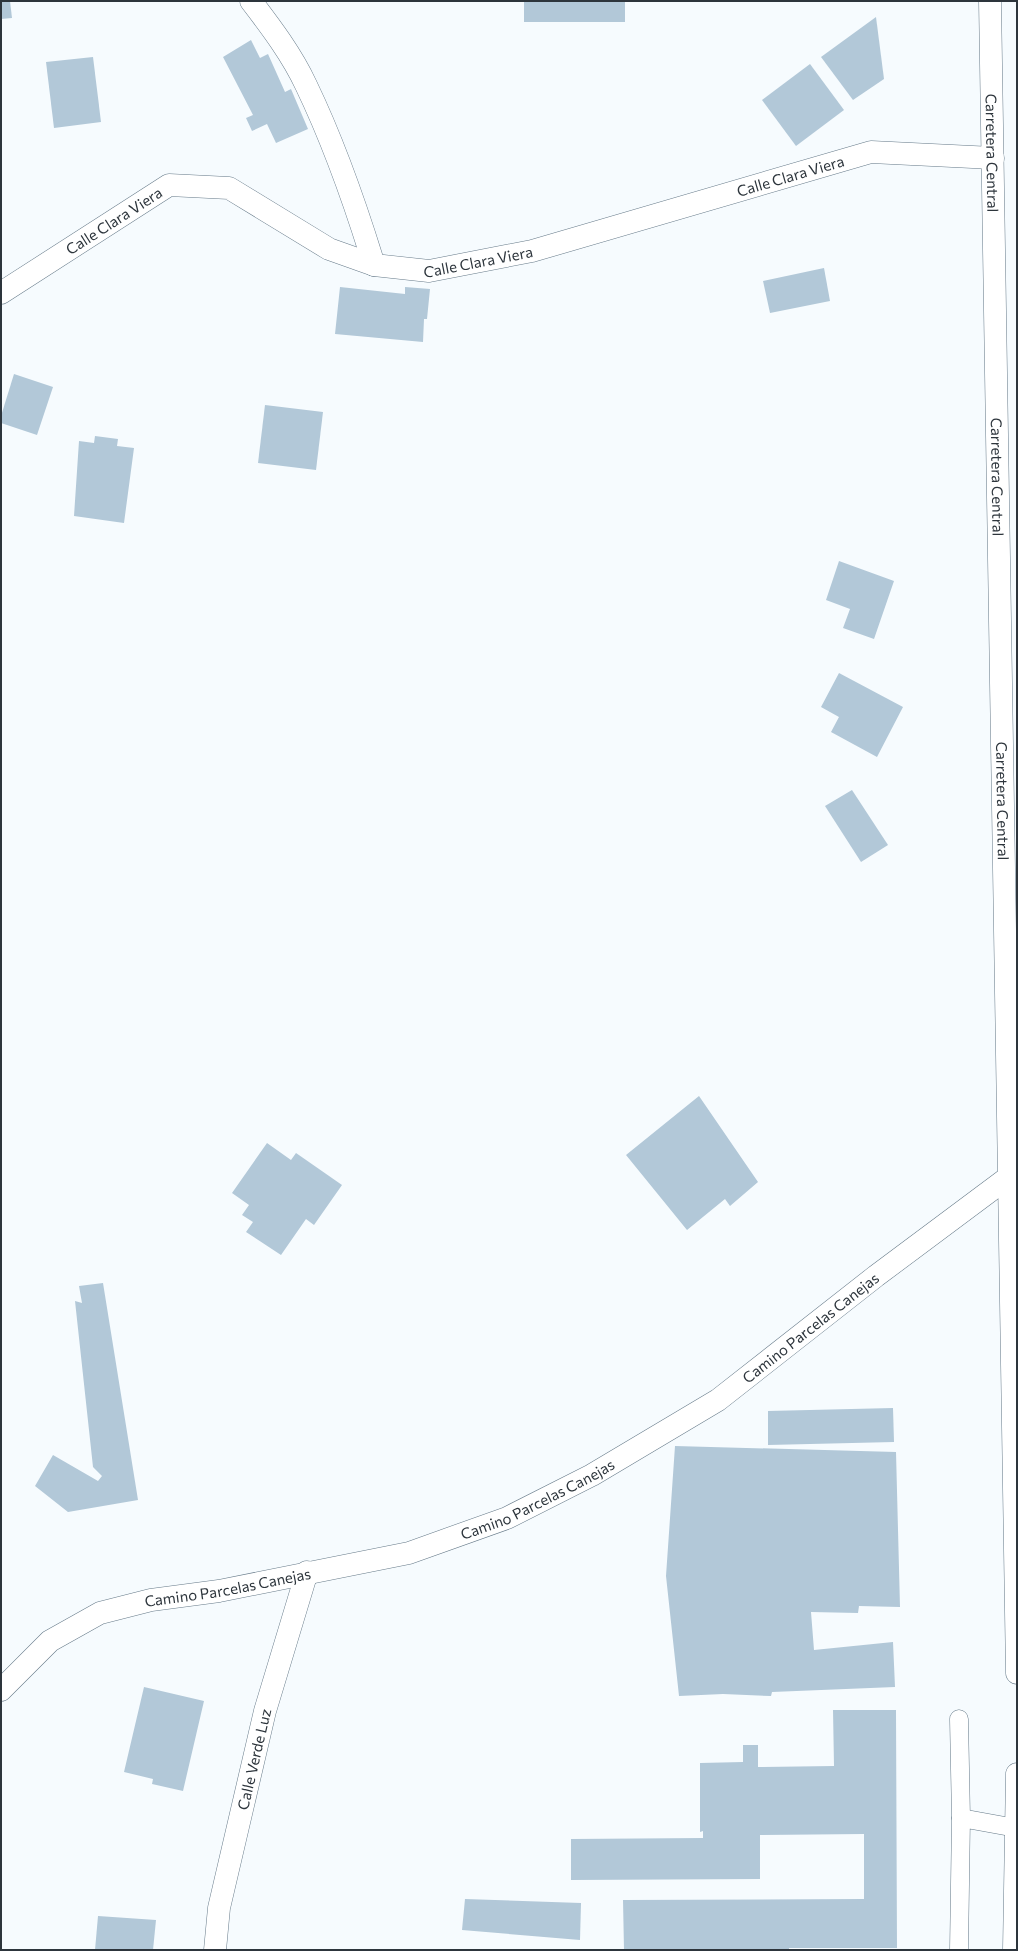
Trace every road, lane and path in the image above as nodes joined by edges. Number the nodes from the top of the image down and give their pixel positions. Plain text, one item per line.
1 (251, 1) edge
2 (990, 1) edge
3 (993, 158) junction
4 (374, 265) junction
5 (1, 294) edge
6 (1013, 1176) edge
7 (307, 1572) junction
8 (1017, 1673) edge
9 (1, 1690) edge
10 (960, 1719) dead end
11 (1017, 1774) edge
12 (961, 1818) junction
13 (1016, 1828) edge
14 (215, 1950) edge
15 (959, 1950) edge
16 (1014, 1950) edge

1 - 4 main road
2 - 3 main road, Carretera Central
3 - 4 main road, Calle Clara Viera
3 - 6 main road, Carretera Central
4 - 5 main road, Calle Clara Viera
6 - 7 main road, Camino Parcelas Canejas
6 - 8 main road, Carretera Central
7 - 9 main road, Camino Parcelas Canejas
7 - 14 main road, Calle Verde Luz
10 - 12 lane
11 - 13 main road
12 - 13 lane
12 - 15 lane
13 - 16 main road

